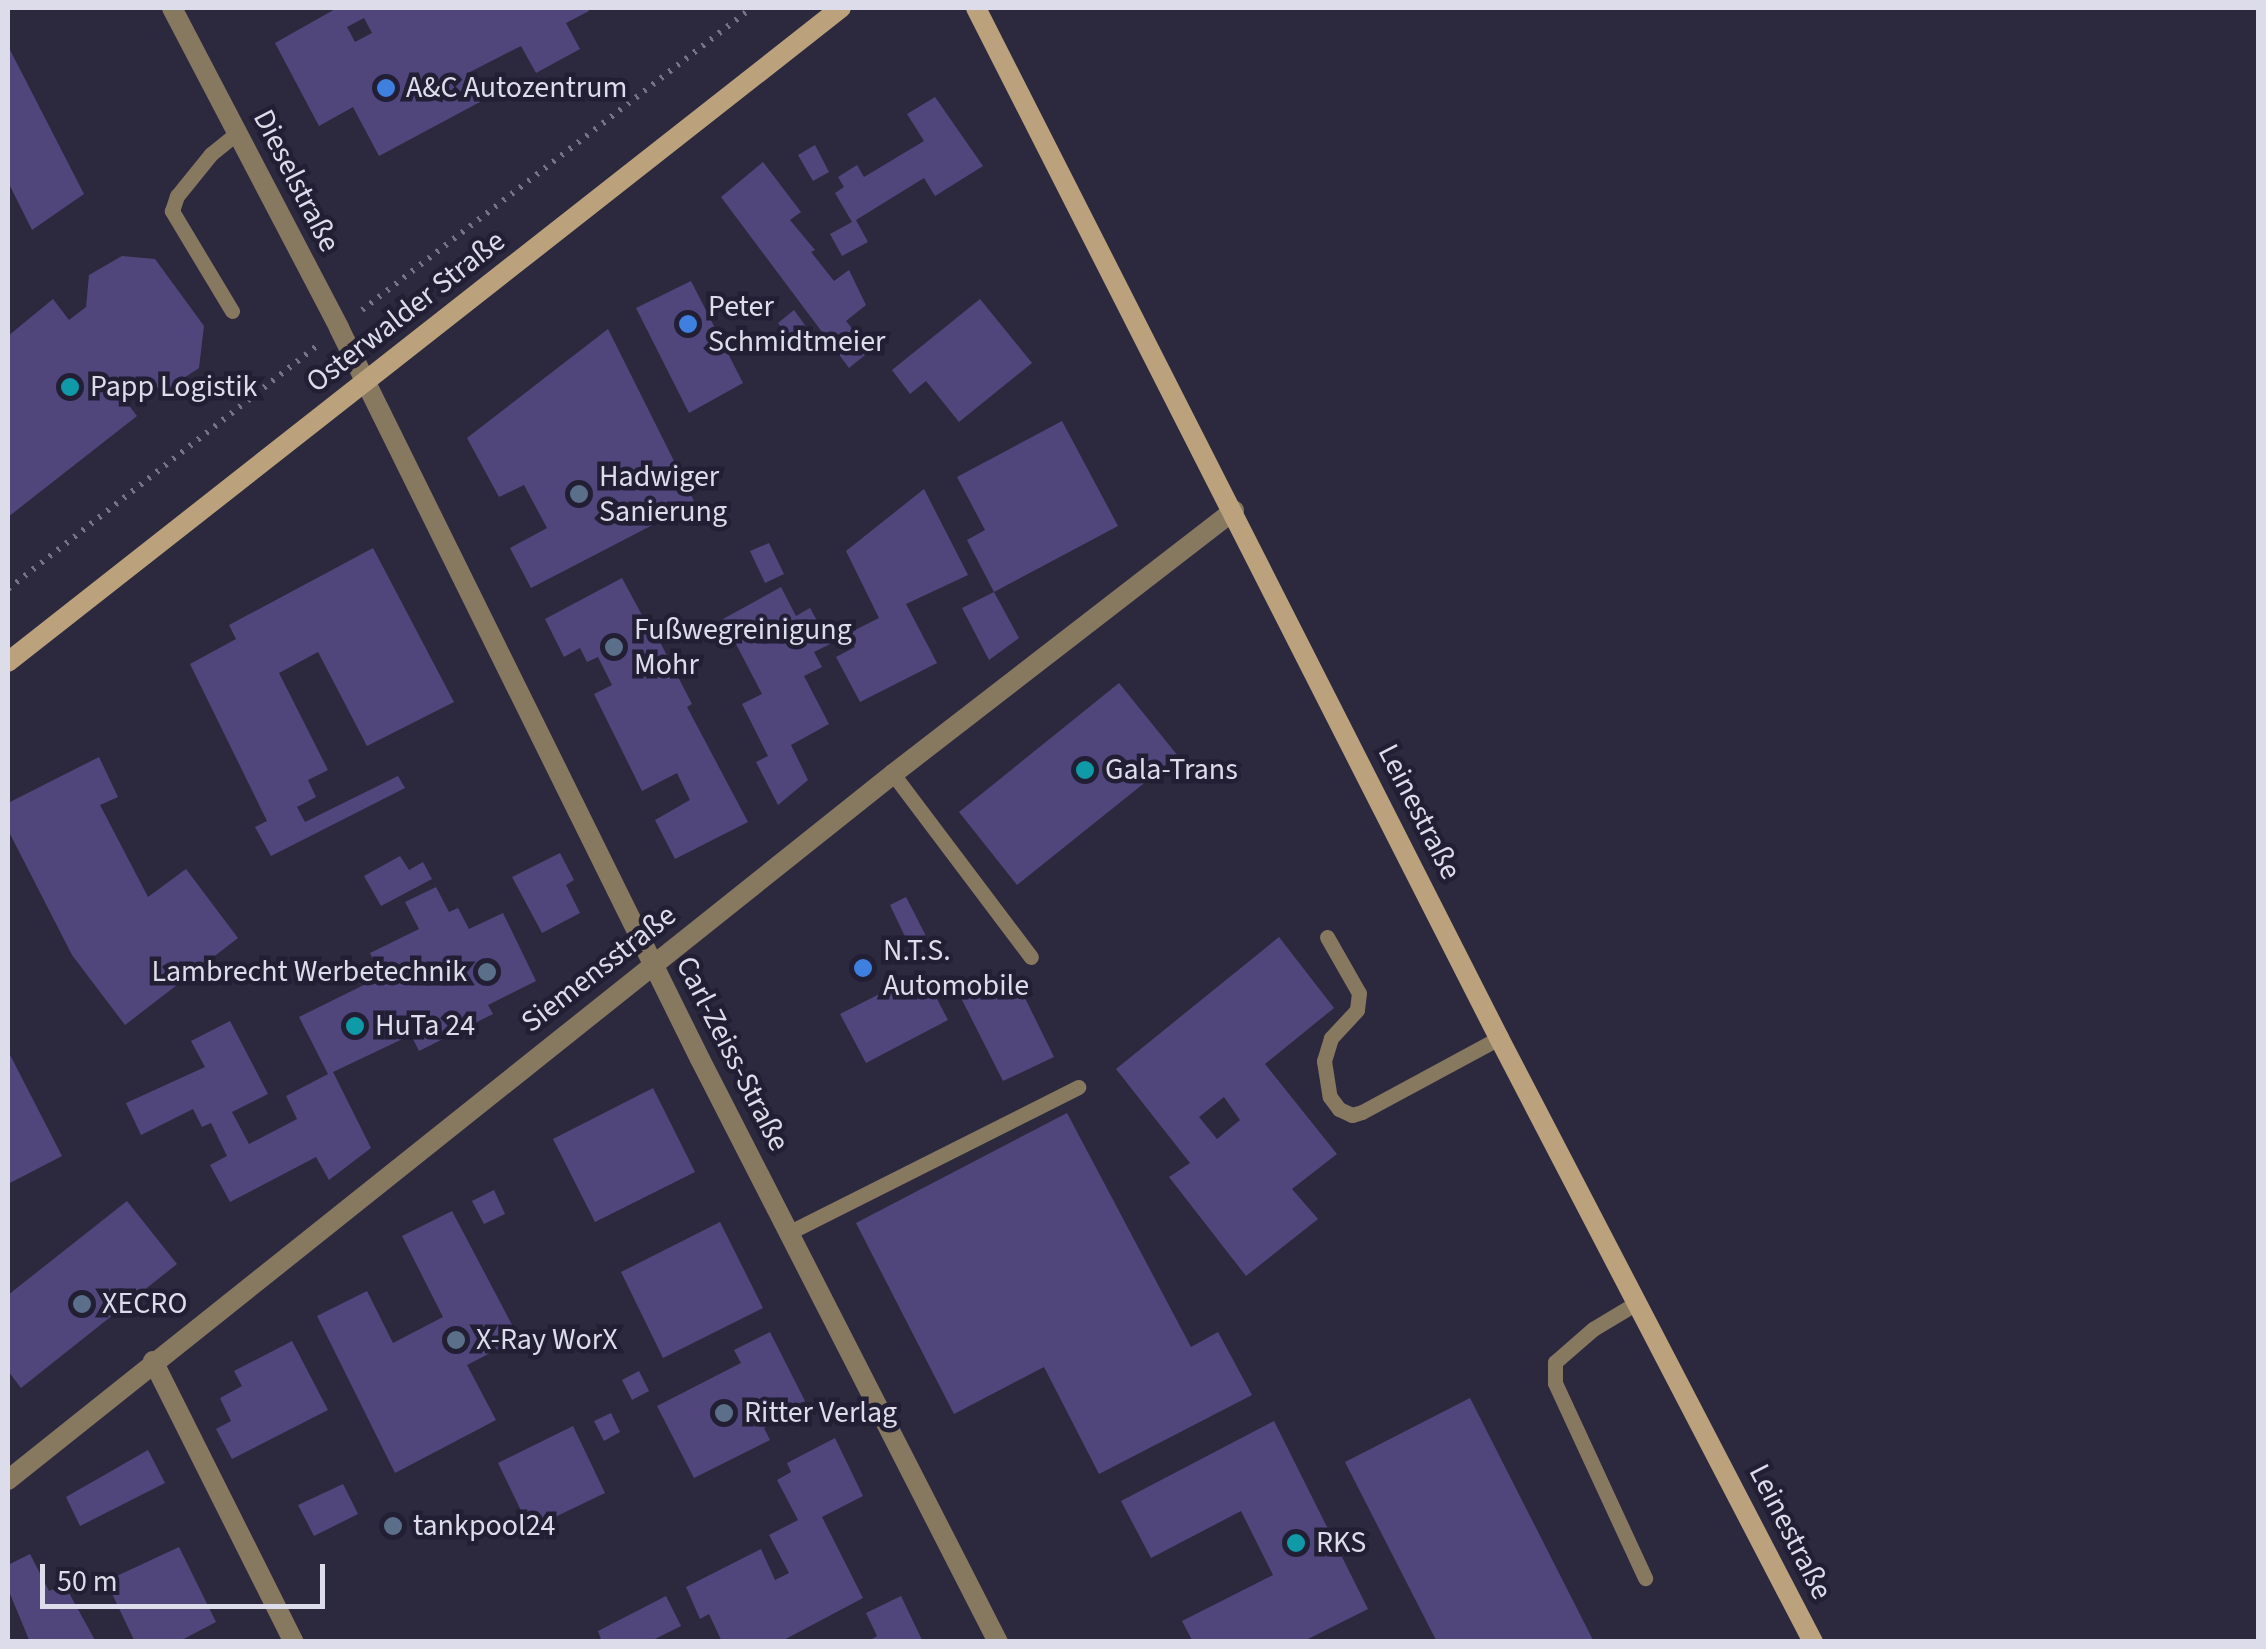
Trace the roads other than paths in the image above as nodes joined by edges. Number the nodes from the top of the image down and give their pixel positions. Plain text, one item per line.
1 (172, 8) edge
2 (840, 8) edge
3 (976, 8) edge
4 (237, 133) junction
5 (232, 311) dead end
6 (363, 384) junction
7 (1234, 510) junction
8 (8, 662) edge
9 (893, 774) junction
10 (1327, 937) dead end
11 (1032, 957) dead end
12 (653, 964) junction
13 (1499, 1038) junction
14 (1078, 1087) dead end
15 (788, 1232) junction
16 (1638, 1302) junction
17 (152, 1361) junction
18 (8, 1480) edge
19 (1645, 1578) dead end
20 (294, 1642) edge
21 (998, 1642) edge
22 (1813, 1642) edge

1 - 4 street, Dieselstraße
2 - 6 street, Osterwalder Straße
3 - 7 street, Leinestraße
4 - 5 lane
4 - 6 street, Dieselstraße
6 - 8 street, Osterwalder Straße
6 - 12 street, Carl-Zeiss-Straße
7 - 9 street, Siemensstraße
7 - 13 street, Leinestraße
9 - 11 lane
9 - 12 street, Siemensstraße
10 - 13 lane
12 - 15 street, Carl-Zeiss-Straße
12 - 17 street, Siemensstraße
13 - 16 street, Leinestraße
14 - 15 lane
15 - 21 street, Carl-Zeiss-Straße
16 - 19 lane
16 - 22 street, Leinestraße
17 - 18 street, Siemensstraße
17 - 20 street

